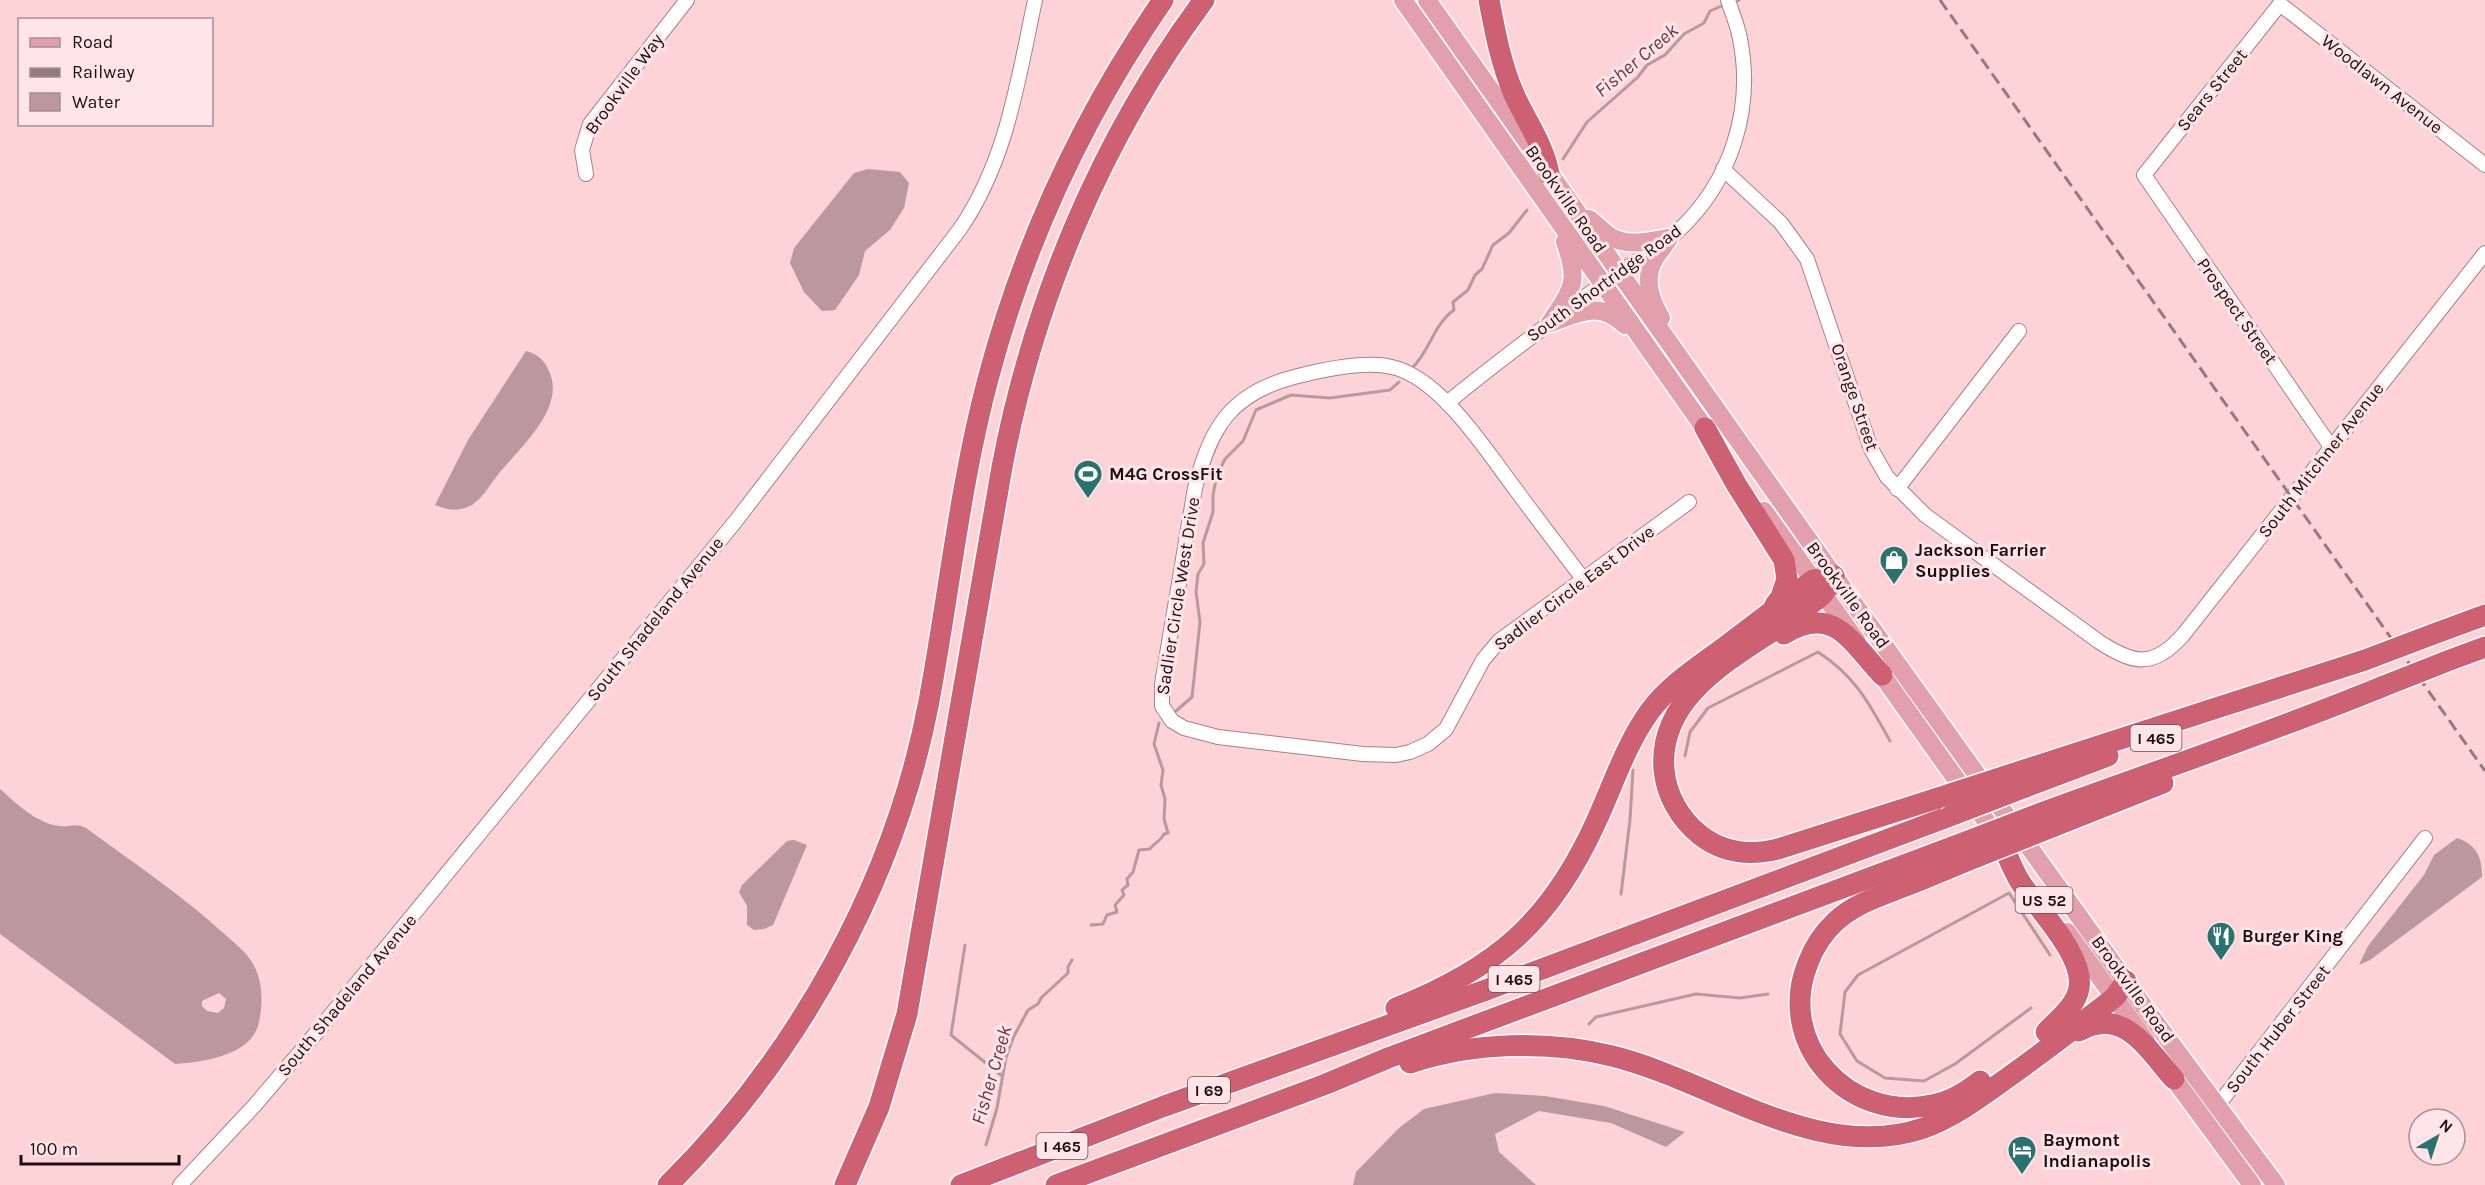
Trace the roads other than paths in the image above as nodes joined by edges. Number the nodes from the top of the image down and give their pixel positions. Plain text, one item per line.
1 (687, 0) edge
2 (1035, 0) edge
3 (1163, 0) edge
4 (1204, 0) edge
5 (1402, 0) edge
6 (1426, 0) edge
7 (1489, 0) edge
8 (1728, 0) edge
9 (2280, 4) joint
10 (2485, 165) edge
11 (1723, 169) junction
12 (586, 174) dead end
13 (1549, 174) junction
14 (2144, 175) joint
15 (1575, 210) junction
16 (1556, 219) junction
17 (1669, 238) junction
18 (2485, 253) edge
19 (1618, 273) junction
20 (1603, 284) junction
21 (1550, 323) junction
22 (2019, 332) dead end
23 (1646, 344) junction
24 (1676, 353) junction
25 (1447, 403) junction
26 (1705, 428) junction
27 (2331, 447) junction
28 (1897, 489) junction
29 (1689, 502) dead end
30 (1834, 576) junction
31 (1584, 580) junction
32 (1818, 587) junction
33 (1768, 614) junction
34 (2485, 615) edge
35 (2485, 647) edge
36 (2151, 659) joint
37 (1882, 675) junction
38 (1699, 686) junction
39 (1431, 742) joint
40 (2018, 781) junction
41 (2425, 838) dead end
42 (2001, 842) junction
43 (1974, 848) junction
44 (2116, 989) junction
45 (2045, 1041) junction
46 (1257, 1072) junction
47 (2174, 1079) junction
48 (1326, 1084) junction
49 (2218, 1105) junction
50 (1162, 1107) joint
51 (849, 1176) edge
52 (180, 1185) edge
53 (668, 1185) edge
54 (962, 1185) edge
55 (1056, 1185) edge
56 (2252, 1185) edge
57 (2276, 1185) edge

1 - 12 street, Brookville Way
2 - 52 street, South Shadeland Avenue
3 - 53 highway
4 - 51 highway
5 - 16 main road, Brookville Road
6 - 13 main road, Brookville Road
7 - 13 highway
8 - 11 street, South Shortridge Road
9 - 10 street, Woodlawn Avenue
9 - 14 street, Sears Street
11 - 17 street, South Shortridge Road
11 - 28 street, Orange Street
13 - 15 main road, Brookville Road
14 - 27 street, Prospect Street
15 - 17 main road
15 - 19 main road, Brookville Road
16 - 20 main road, Brookville Road
16 - 21 main road
17 - 19 street, South Shortridge Road
17 - 24 main road
18 - 27 street, South Mitchner Avenue
19 - 20 street, South Shortridge Road
19 - 24 main road, Brookville Road
20 - 21 street, South Shortridge Road
20 - 23 main road, Brookville Road
21 - 23 main road
21 - 25 street, South Shortridge Road
22 - 28 street
23 - 26 main road, Brookville Road
24 - 30 main road, Brookville Road
25 - 31 street, Sadlier Circle West Drive
25 - 39 street, Sadlier Circle West Drive
26 - 32 main road, Brookville Road
26 - 33 highway
27 - 36 street, South Mitchner Avenue
28 - 36 street, Orange Street
29 - 31 street, Sadlier Circle East Drive
30 - 32 highway
30 - 44 main road, Brookville Road
31 - 39 street, Sadlier Circle East Drive
32 - 33 highway
32 - 37 main road, Brookville Road
32 - 38 highway
33 - 46 highway
34 - 40 highway, I 465, bridge
35 - 43 highway, I 465, bridge
37 - 38 highway, US 52
37 - 42 main road, Brookville Road / US 52
38 - 40 highway, US 52, bridge
40 - 46 highway, I 465, bridge
41 - 49 street, South Huber Street
42 - 44 main road, Brookville Road / US 52
42 - 45 highway
43 - 45 highway
43 - 48 highway, I 465
44 - 45 highway
44 - 47 main road, Brookville Road / US 52
44 - 49 main road, Brookville Road / US 52
45 - 47 highway
45 - 48 highway
46 - 50 highway, I 69
47 - 56 main road, Brookville Road / US 52
48 - 55 highway, I 465
49 - 57 main road, Brookville Road / US 52
50 - 54 highway, I 465

